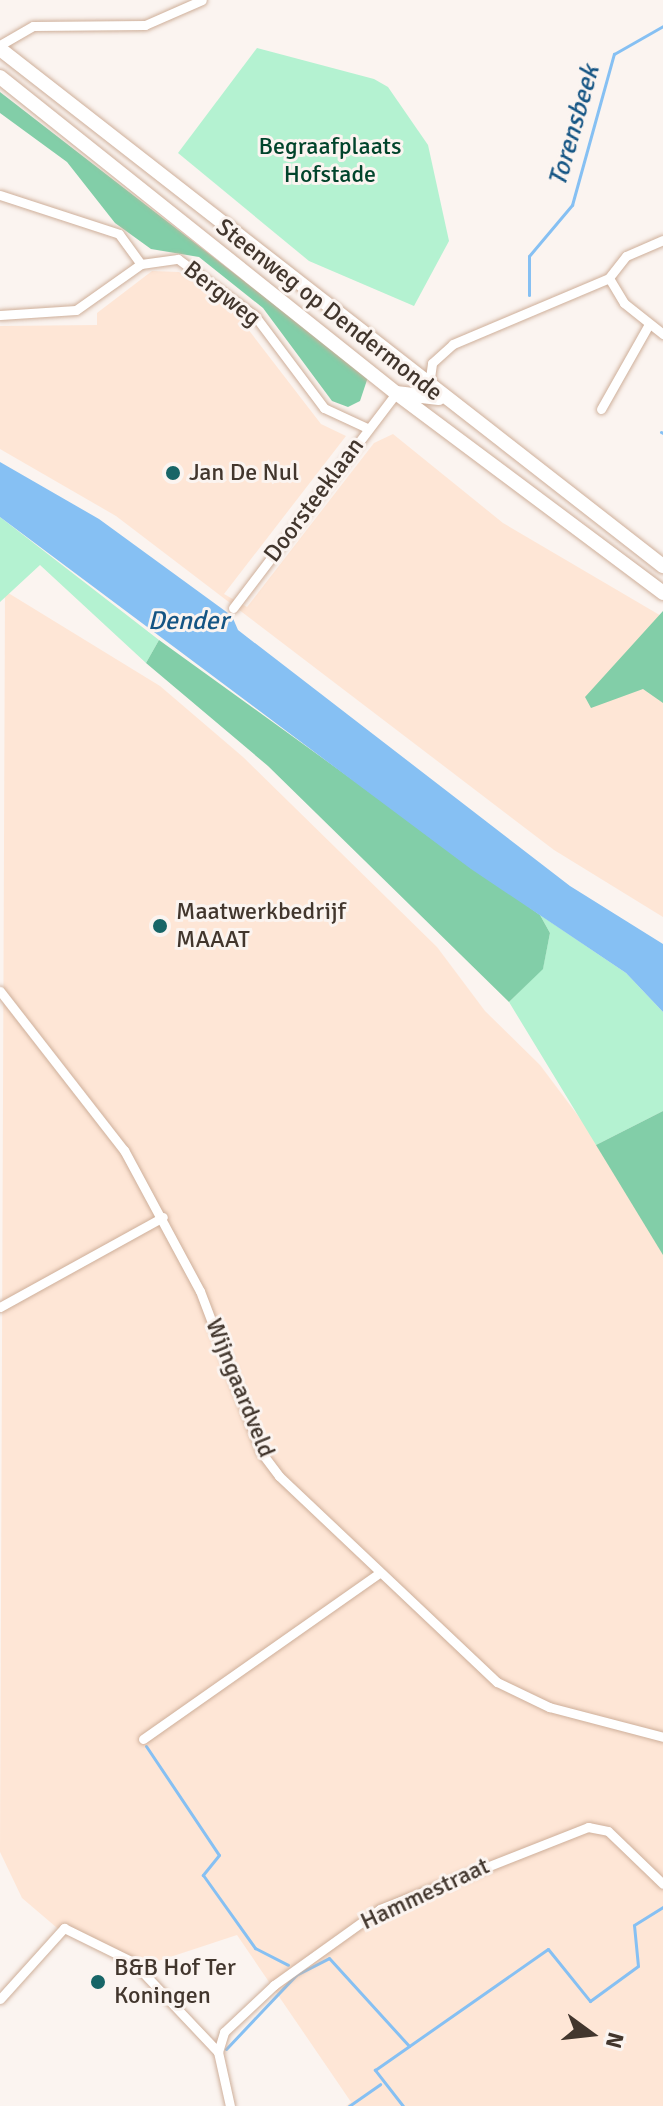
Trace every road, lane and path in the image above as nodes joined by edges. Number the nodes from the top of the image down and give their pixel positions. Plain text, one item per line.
1 (202, 0) edge
2 (0, 47) edge
3 (0, 77) edge
4 (0, 195) edge
5 (663, 240) edge
6 (141, 264) junction
7 (609, 278) junction
8 (0, 315) edge
9 (648, 326) junction
10 (663, 334) edge
11 (389, 356) junction
12 (430, 388) junction
13 (396, 393) junction
14 (442, 399) junction
15 (601, 409) dead end
16 (367, 428) junction
17 (663, 566) edge
18 (663, 593) edge
19 (233, 608) dead end
20 (0, 991) edge
21 (163, 1217) junction
22 (0, 1307) edge
23 (379, 1573) junction
24 (663, 1737) edge
25 (143, 1739) dead end
26 (663, 1884) edge
27 (0, 1999) edge
28 (218, 2052) junction
29 (230, 2106) edge

1 - 2 street
2 - 11 main road, Steenweg op Dendermonde
3 - 13 main road, Steenweg op Dendermonde
4 - 6 street
5 - 7 street
6 - 8 street
6 - 16 street, Bergweg
7 - 9 street
7 - 12 street
9 - 10 street
9 - 15 street
11 - 12 main road, Steenweg op Dendermonde
11 - 13 main road
12 - 14 main road, Steenweg op Dendermonde
13 - 14 main road
13 - 16 street, Doorsteeklaan
13 - 18 main road, Steenweg op Dendermonde
14 - 17 main road, Steenweg op Dendermonde
16 - 19 street, Doorsteeklaan
20 - 21 street, Wijngaardveld
21 - 22 street
21 - 23 street, Wijngaardveld
23 - 24 street, Wijngaardveld
23 - 25 street
26 - 28 street, Hammestraat
27 - 28 street
28 - 29 street

